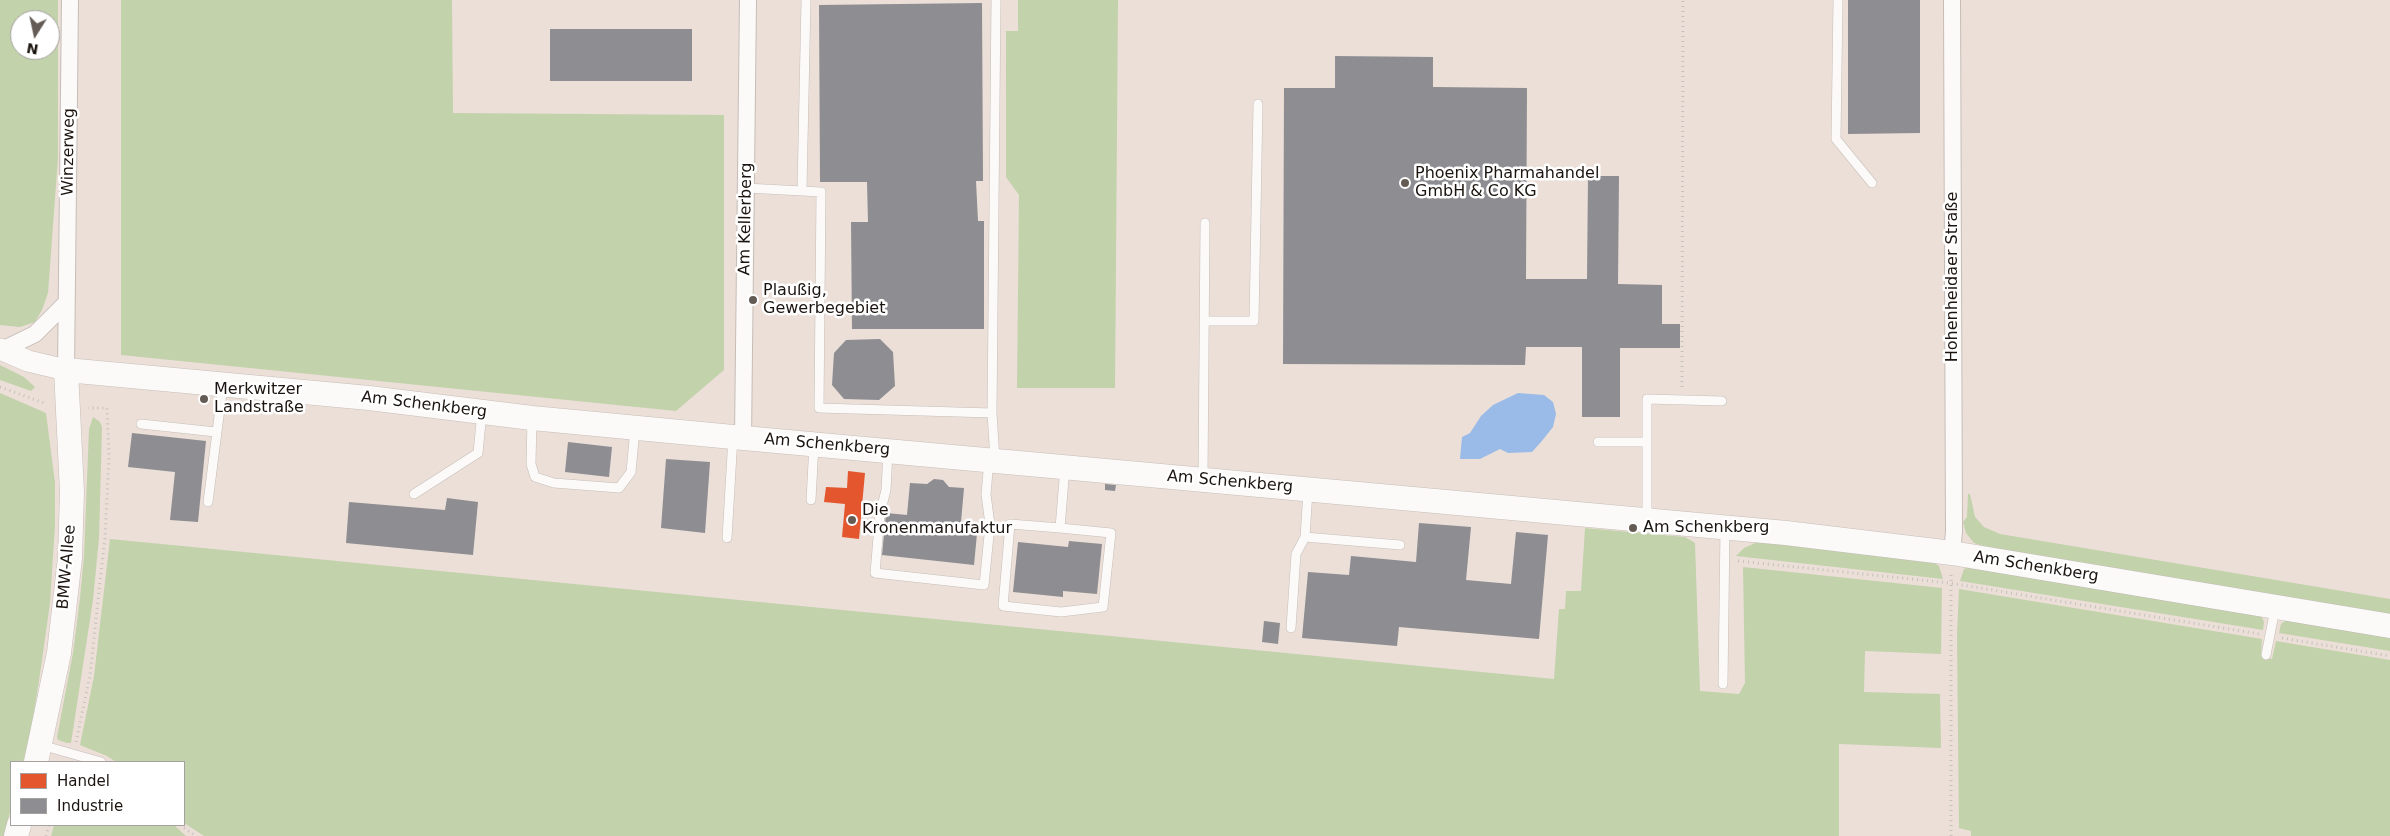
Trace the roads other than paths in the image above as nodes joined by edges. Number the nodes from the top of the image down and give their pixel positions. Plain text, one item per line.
1 (70, 0) edge
2 (748, 0) edge
3 (806, 0) edge
4 (996, 0) edge
5 (1838, 0) edge
6 (1952, 0) edge
7 (1258, 104) dead end
8 (1872, 183) dead end
9 (746, 188) junction
10 (802, 190) junction
11 (1205, 223) dead end
12 (66, 303) junction
13 (1204, 321) junction
14 (1, 349) edge
15 (66, 370) junction
16 (223, 385) junction
17 (1722, 400) dead end
18 (482, 412) junction
19 (992, 413) junction
20 (532, 418) junction
21 (141, 424) dead end
22 (635, 427) junction
23 (216, 432) junction
24 (738, 437) junction
25 (1598, 442) dead end
26 (1647, 442) junction
27 (814, 444) junction
28 (888, 451) junction
29 (992, 460) junction
30 (1065, 467) junction
31 (1203, 479) junction
32 (1308, 489) junction
33 (414, 494) dead end
34 (810, 500) dead end
35 (208, 502) dead end
36 (1647, 520) junction
37 (1725, 527) junction
38 (1060, 528) junction
39 (1305, 537) junction
40 (726, 538) dead end
41 (1400, 545) dead end
42 (1952, 553) junction
43 (2276, 607) junction
44 (2390, 626) edge
45 (1291, 628) dead end
46 (2266, 656) dead end
47 (1723, 684) dead end
48 (38, 754) edge
49 (98, 761) edge

1 - 12 street, Winzerweg
2 - 9 street, Am Kellerberg
3 - 10 lane
4 - 19 lane
5 - 8 lane
6 - 42 street, Hohenheidaer Straße
7 - 13 lane
9 - 10 lane
9 - 24 street, Am Kellerberg
10 - 19 lane
11 - 13 lane
12 - 14 street
12 - 15 street, Winzerweg
13 - 31 lane
14 - 15 street
15 - 16 main road, Am Schenkberg
15 - 48 main road, BMW-Allee
16 - 18 main road, Am Schenkberg
16 - 23 lane
17 - 26 lane
18 - 20 main road, Am Schenkberg
18 - 33 lane
19 - 29 lane
20 - 22 main road, Am Schenkberg
20 - 22 lane
21 - 23 lane
22 - 24 main road, Am Schenkberg
23 - 35 lane
24 - 27 main road, Am Schenkberg
24 - 40 lane
25 - 26 lane
26 - 36 lane
27 - 28 main road, Am Schenkberg
27 - 34 lane
28 - 29 main road, Am Schenkberg
28 - 29 lane
29 - 30 main road, Am Schenkberg
30 - 31 main road, Am Schenkberg
30 - 38 lane
31 - 32 main road, Am Schenkberg
32 - 36 main road, Am Schenkberg
32 - 39 lane
36 - 37 main road, Am Schenkberg
37 - 42 main road, Am Schenkberg
37 - 47 lane
38 - 38 lane
39 - 41 lane
39 - 45 lane
42 - 43 main road, Am Schenkberg
43 - 44 main road, Am Schenkberg
43 - 46 lane
48 - 49 lane

